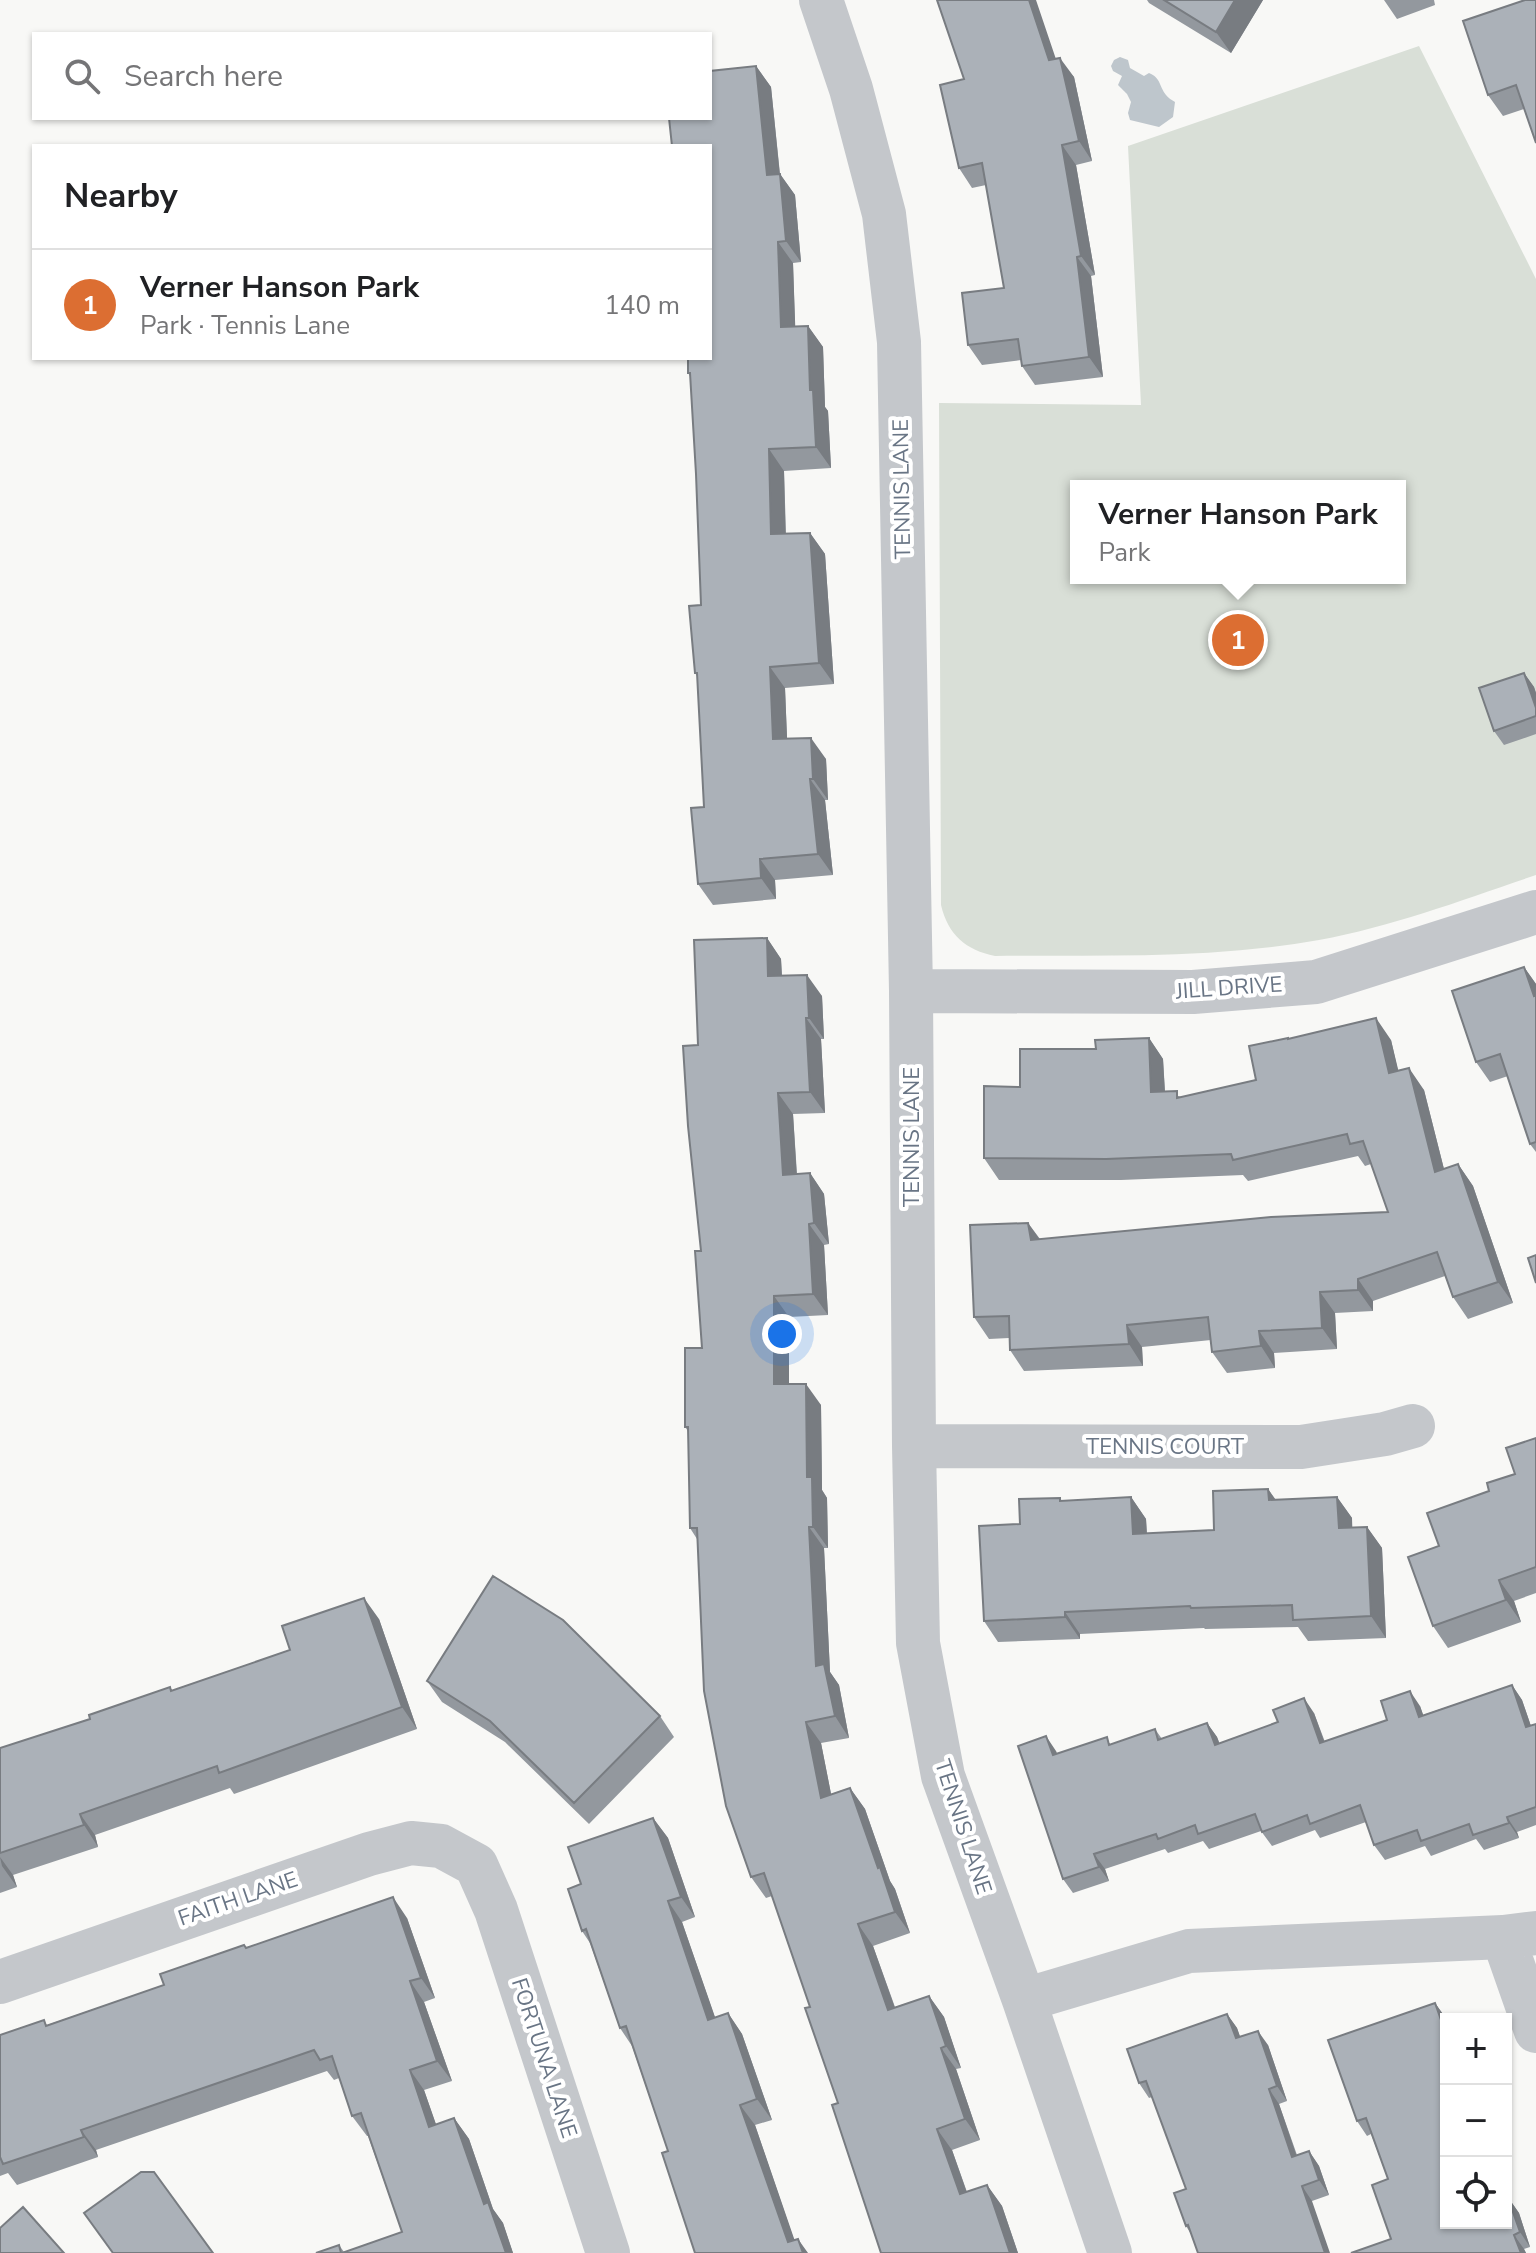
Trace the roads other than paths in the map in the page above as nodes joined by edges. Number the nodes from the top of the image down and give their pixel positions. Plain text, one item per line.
1 (821, 0) edge
2 (1536, 912) edge
3 (911, 991) junction
4 (1413, 1426) dead end
5 (914, 1446) junction
6 (476, 1865) joint
7 (1520, 1935) edge
8 (0, 1982) edge
9 (1024, 2000) junction
10 (1536, 2031) edge
11 (608, 2253) edge
12 (1110, 2253) edge

1 - 3 street, TENNIS LANE
2 - 3 street, JILL DRIVE
3 - 5 street, TENNIS LANE
4 - 5 street, TENNIS COURT
5 - 9 street, TENNIS LANE
6 - 8 street, FAITH LANE
6 - 11 street, FORTUNA LANE
7 - 9 street
7 - 10 street
9 - 12 street, TENNIS LANE

